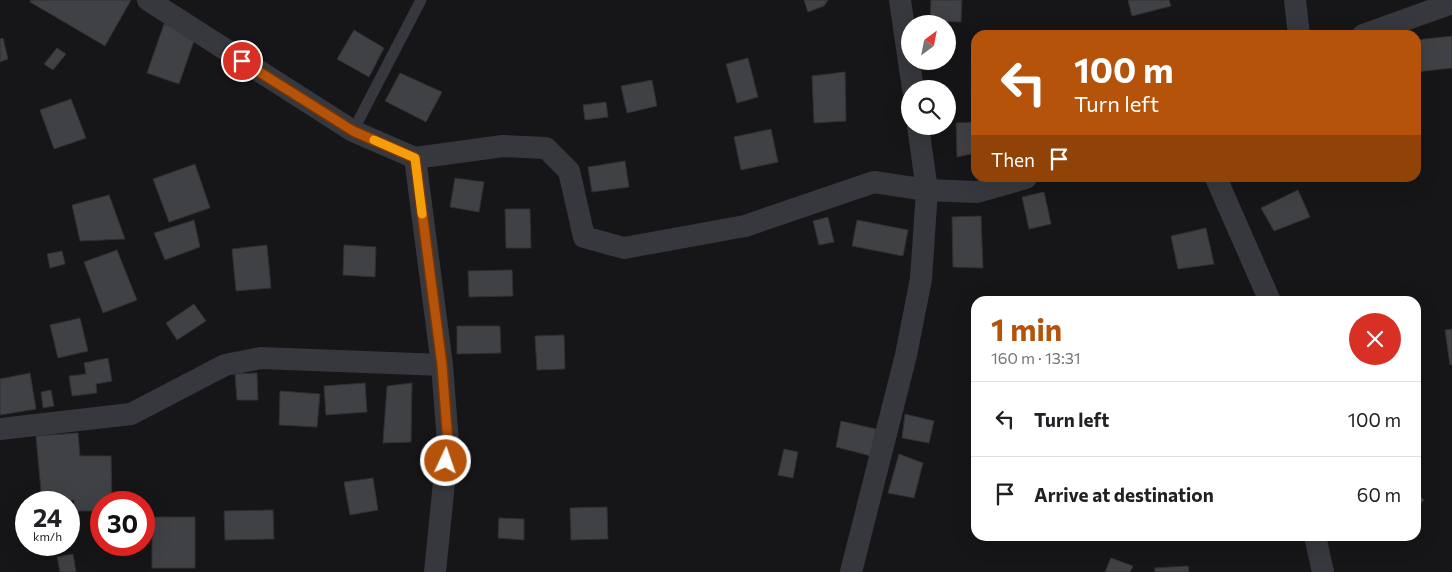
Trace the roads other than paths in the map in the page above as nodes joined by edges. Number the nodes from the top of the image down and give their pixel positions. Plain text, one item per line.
1 (148, 0) edge
2 (421, 0) edge
3 (900, 0) edge
4 (1295, 0) edge
5 (1452, 3) edge
6 (1298, 30) edge
7 (1377, 30) edge
8 (912, 80) edge
9 (353, 131) junction
10 (919, 135) edge
11 (415, 158) junction
12 (1012, 182) edge
13 (1218, 182) edge
14 (927, 190) junction
15 (1268, 296) edge
16 (442, 365) junction
17 (0, 429) edge
18 (1316, 541) edge
19 (435, 572) edge
20 (851, 572) edge
21 (1323, 572) edge

1 - 9 street
2 - 9 lane
3 - 8 street
4 - 6 street
5 - 7 street
9 - 11 street
10 - 14 street
11 - 14 street
11 - 16 street
12 - 14 street
13 - 15 street
14 - 20 street
16 - 17 street
16 - 19 street
18 - 21 street

